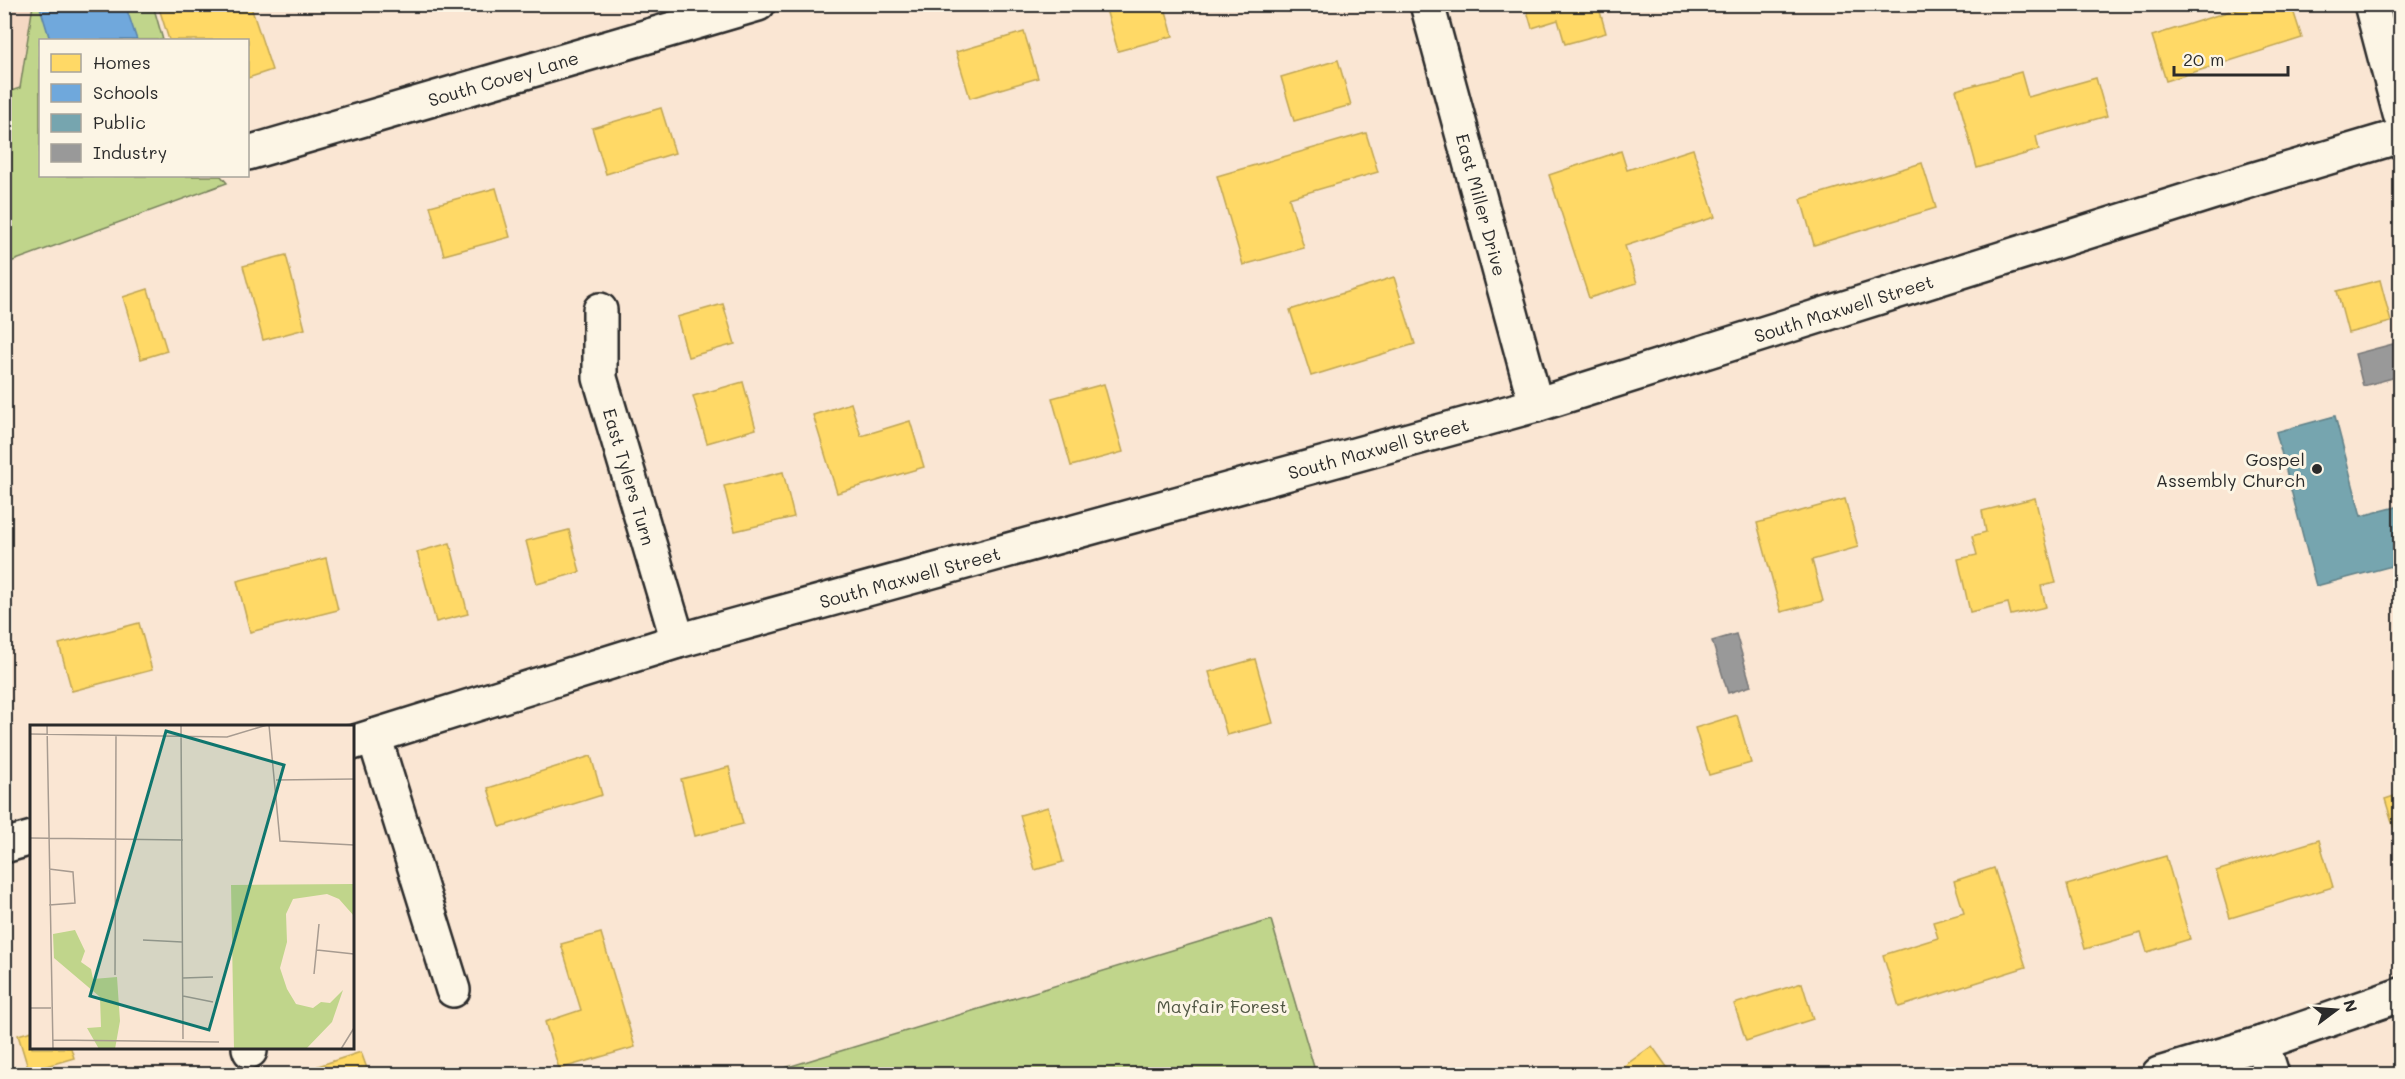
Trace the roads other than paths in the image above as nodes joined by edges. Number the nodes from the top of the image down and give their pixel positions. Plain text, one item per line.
1 (758, 4) edge
2 (1427, 4) edge
3 (2371, 4) edge
4 (2400, 114) edge
5 (2400, 136) edge
6 (249, 153) edge
7 (600, 310) dead end
8 (1536, 405) junction
9 (678, 641) junction
10 (363, 739) edge
11 (30, 839) edge
12 (4, 846) edge
13 (453, 990) dead end
14 (2400, 994) edge
15 (2262, 1043) junction
16 (2159, 1074) edge
17 (2272, 1074) edge

1 - 6 street, South Covey Lane
2 - 8 street, East Miller Drive
3 - 4 street
5 - 8 street, South Maxwell Street
7 - 9 street, East Tylers Turn
8 - 9 street, South Maxwell Street
9 - 10 street, South Maxwell Street
10 - 13 street
11 - 12 street
14 - 15 street
15 - 16 street
15 - 17 street

